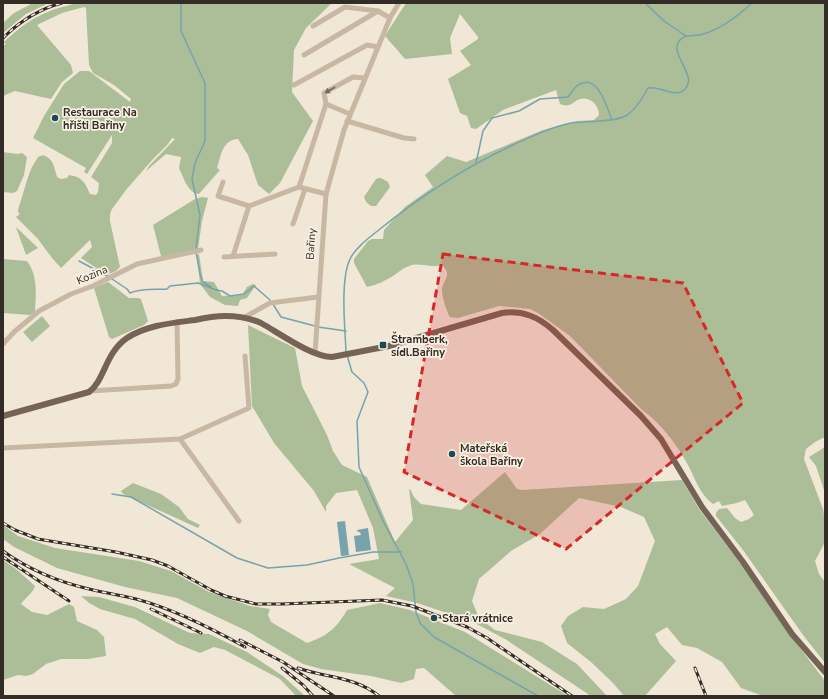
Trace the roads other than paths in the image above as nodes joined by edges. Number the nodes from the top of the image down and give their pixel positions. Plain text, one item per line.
1 (399, 3) edge
2 (378, 11) junction
3 (390, 18) junction
4 (313, 26) dead end
5 (378, 47) junction
6 (304, 55) dead end
7 (365, 78) junction
8 (294, 85) dead end
9 (326, 104) junction
10 (350, 114) junction
11 (347, 121) junction
12 (414, 139) dead end
13 (223, 182) dead end
14 (299, 187) junction
15 (305, 189) junction
16 (326, 194) junction
17 (249, 206) junction
18 (293, 224) dead end
19 (201, 250) dead end
20 (275, 254) dead end
21 (233, 256) junction
22 (224, 257) dead end
23 (318, 296) junction
24 (243, 318) junction
25 (177, 322) junction
26 (3, 344) edge
27 (315, 353) junction
28 (246, 356) dead end
29 (90, 391) junction
30 (3, 416) edge
31 (180, 439) junction
32 (3, 448) edge
33 (238, 521) dead end
34 (825, 672) edge

1 - 3 street, Bařiny
2 - 3 street
2 - 4 street
2 - 6 street
3 - 5 street, Bařiny
5 - 7 street, Bařiny
5 - 8 street
7 -> 9 street
7 - 10 street, Bařiny
9 - 10 street
9 - 14 street
10 - 11 street, Bařiny
11 - 12 street
11 - 16 street, Bařiny
13 - 17 street
14 - 15 street
14 - 17 street
15 - 16 street
15 - 18 street, Bařiny
16 - 23 street, Bařiny
17 - 21 street
19 - 26 street, Kozina
20 - 21 street
21 - 22 street
23 - 24 street
23 - 27 street, Bařiny
24 - 25 main road
24 - 27 main road
25 - 29 main road
25 - 29 street
27 - 34 main road
28 - 31 street
29 - 30 main road
31 - 32 street
31 - 33 street

